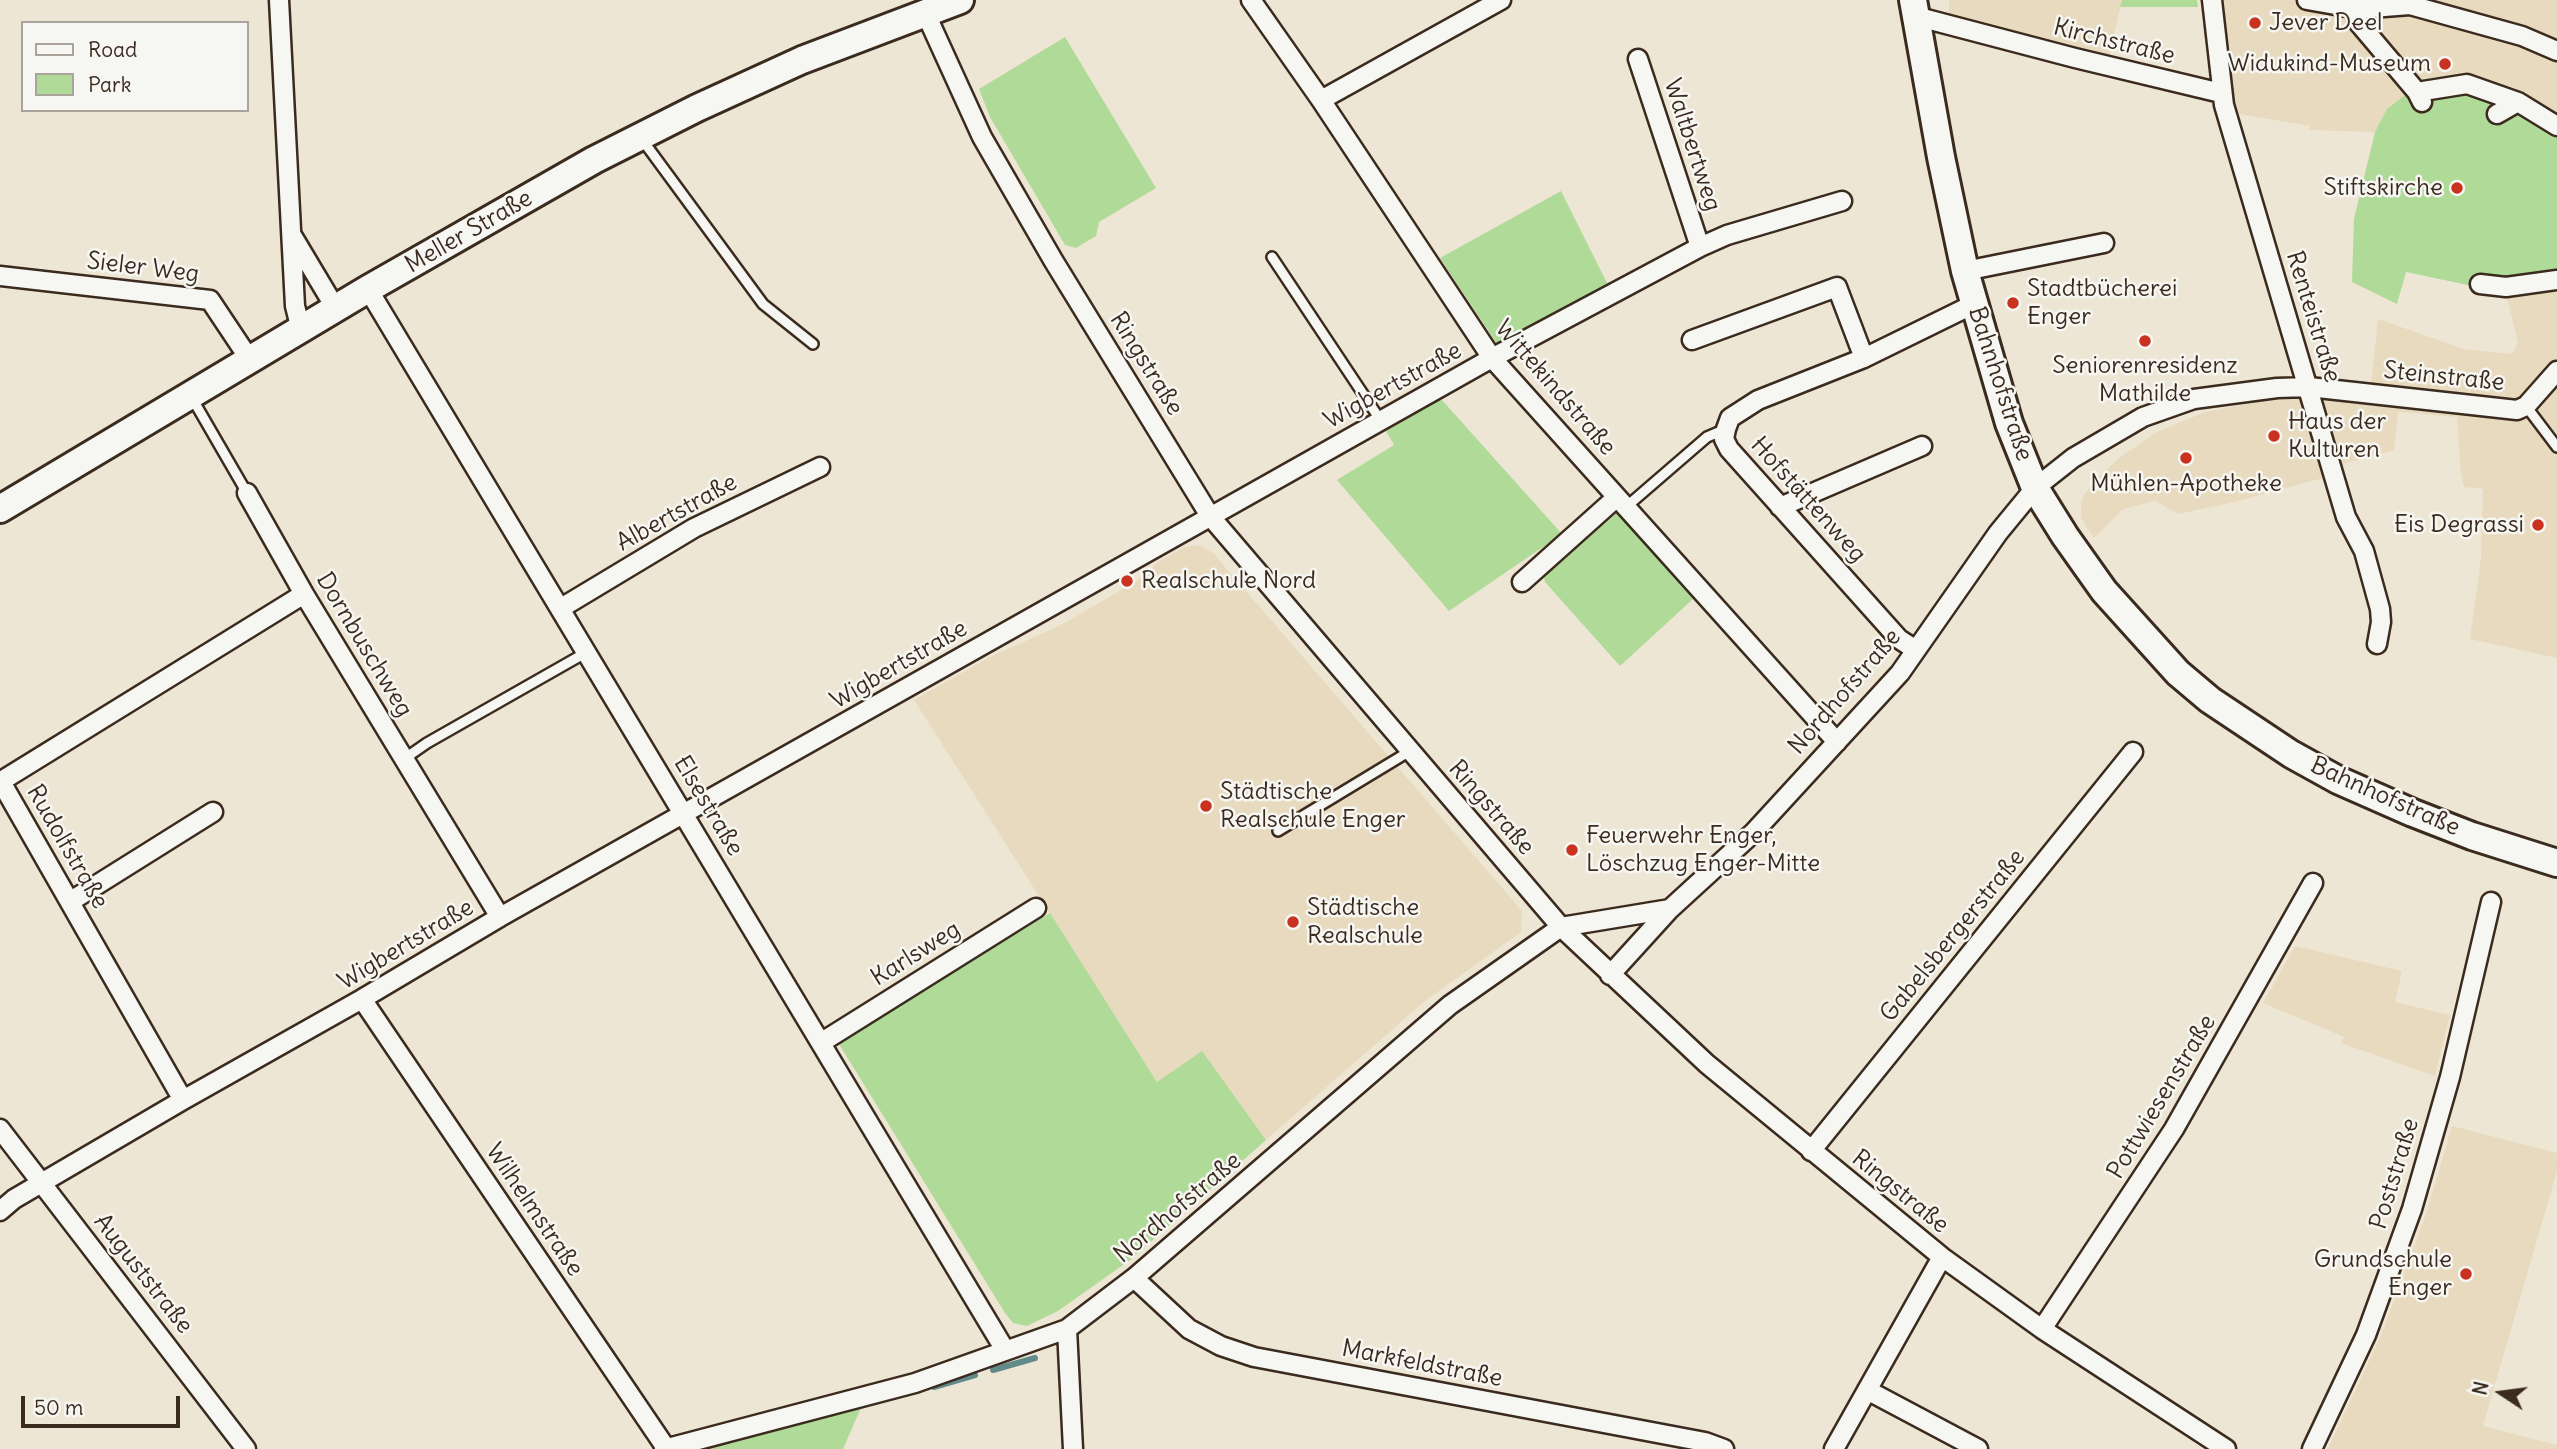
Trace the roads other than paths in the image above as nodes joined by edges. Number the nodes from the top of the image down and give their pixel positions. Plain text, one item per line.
1 (279, 0) edge
2 (960, 0) edge
3 (1251, 0) edge
4 (1501, 0) edge
5 (2212, 0) edge
6 (2307, 0) edge
7 (2410, 3) edge
8 (1914, 8) edge
9 (2358, 9) junction
10 (925, 12) junction
11 (2557, 51) edge
12 (1638, 59) dead end
13 (2221, 93) junction
14 (1321, 100) junction
15 (2518, 102) junction
16 (2497, 114) dead end
17 (2557, 126) edge
18 (640, 136) junction
19 (1842, 201) dead end
20 (291, 234) junction
21 (2104, 243) dead end
22 (1700, 247) junction
23 (1272, 257) dead end
24 (1965, 271) junction
25 (0, 276) edge
26 (2557, 280) edge
27 (2480, 284) dead end
28 (368, 289) junction
29 (1975, 304) junction
30 (336, 309) junction
31 (301, 330) junction
32 (1692, 340) dead end
33 (813, 344) dead end
34 (1492, 358) junction
35 (1864, 358) junction
36 (250, 360) junction
37 (2557, 371) edge
38 (2309, 387) junction
39 (191, 395) junction
40 (2526, 406) junction
41 (1381, 421) junction
42 (1726, 429) junction
43 (1922, 446) dead end
44 (2557, 447) edge
45 (820, 467) dead end
46 (2035, 488) junction
47 (247, 493) joint
48 (1622, 502) junction
49 (1780, 507) junction
50 (0, 509) edge
51 (1210, 516) junction
52 (1522, 582) dead end
53 (304, 594) junction
54 (561, 608) junction
55 (2377, 644) dead end
56 (1916, 650) junction
57 (587, 652) junction
58 (1838, 742) junction
59 (1409, 751) junction
60 (2133, 752) dead end
61 (404, 760) junction
62 (213, 812) dead end
63 (685, 814) junction
64 (1278, 831) dead end
65 (2557, 863) edge
66 (2313, 883) dead end
67 (71, 901) junction
68 (2491, 902) dead end
69 (1036, 908) dead end
70 (1670, 909) junction
71 (500, 917) junction
72 (1561, 927) junction
73 (1610, 975) junction
74 (362, 999) junction
75 (822, 1042) junction
76 (183, 1100) junction
77 (0, 1129) edge
78 (1811, 1151) junction
79 (41, 1183) junction
80 (0, 1211) edge
81 (1942, 1257) junction
82 (1133, 1278) junction
83 (1067, 1329) junction
84 (2042, 1329) junction
85 (1005, 1350) junction
86 (1867, 1390) junction
87 (246, 1449) edge
88 (665, 1449) edge
89 (1073, 1449) edge
90 (1724, 1449) edge
91 (1834, 1449) edge
92 (1978, 1449) edge
93 (2226, 1449) edge
94 (2312, 1449) edge

1 - 20 street
2 - 10 street, Meller Straße
3 - 14 street, Wittekindstraße
4 - 14 street
5 - 13 street, Renteistraße
6 - 9 street
7 - 9 street
7 - 11 street
8 - 13 street, Kirchstraße
8 - 24 street, Bahnhofstraße
9 - 15 street
10 - 18 street, Meller Straße
10 - 51 street, Ringstraße
12 - 22 street, Waltbertweg
13 - 38 street, Renteistraße
14 - 34 street, Wittekindstraße
15 - 16 street
15 - 17 street
18 - 28 street, Meller Straße
18 - 33 lane
19 - 22 street, Wigbertstraße
20 - 30 street
20 - 31 street
21 - 24 street
22 - 34 street, Wigbertstraße
23 - 41 lane
24 - 29 street, Bahnhofstraße
25 - 36 street, Sieler Weg
26 - 27 street
28 - 30 street, Meller Straße
28 - 54 street, Elsestraße
29 - 35 street, Hofstättenweg
29 - 46 street, Bahnhofstraße
30 - 31 street, Meller Straße
31 - 36 street, Meller Straße
32 - 35 street
34 - 41 street, Wigbertstraße
34 - 48 street, Wittekindstraße
35 - 42 street, Hofstättenweg
36 - 39 street, Meller Straße
37 - 40 street, Steinstraße
38 - 40 street, Steinstraße
38 - 46 street, Steinstraße
38 - 55 street, Renteistraße
39 - 47 lane, Dornbuschweg
39 - 50 street, Meller Straße
40 - 44 lane
41 - 51 street, Wigbertstraße
42 - 48 lane
42 - 49 street, Hofstättenweg
43 - 49 street
45 - 54 street, Albertstraße
46 - 56 street, Nordhofstraße
46 - 65 street, Bahnhofstraße
47 - 53 street, Dornbuschweg
48 - 52 street
48 - 58 street, Wittekindstraße
49 - 56 street, Hofstättenweg
51 - 59 street, Ringstraße
51 - 63 street, Wigbertstraße
53 - 61 street, Dornbuschweg
53 - 67 street, Rudolfstraße
54 - 57 street, Elsestraße
56 - 58 street, Nordhofstraße
57 - 61 lane
57 - 63 street, Elsestraße
58 - 70 street, Nordhofstraße
59 - 64 lane
59 - 72 street, Ringstraße
60 - 78 street, Gabelsbergerstraße
61 - 71 street, Dornbuschweg
62 - 67 street
63 - 71 street, Wigbertstraße
63 - 75 street, Elsestraße
66 - 84 street, Pottwiesenstraße
67 - 76 street, Rudolfstraße
68 - 94 street, Poststraße
69 - 75 street, Karlsweg
70 - 72 street, Nordhofstraße
70 - 73 street, Nordhofstraße
71 - 74 street, Wigbertstraße
72 - 73 street, Ringstraße
72 - 82 street, Nordhofstraße
73 - 78 street, Ringstraße
74 - 76 street, Wigbertstraße
74 - 88 street, Wilhelmstraße
75 - 85 street, Elsestraße
76 - 79 street, Wigbertstraße
77 - 79 street, Auguststraße
78 - 81 street, Ringstraße
79 - 80 street, Wigbertstraße
79 - 87 street, Auguststraße
81 - 84 street, Ringstraße
81 - 86 street
82 - 83 street, Nordhofstraße
82 - 90 street, Markfeldstraße
83 - 85 street, Nordhofstraße
83 - 89 street
84 - 93 street, Ringstraße
85 - 88 street, Nordhofstraße
86 - 91 street
86 - 92 street

